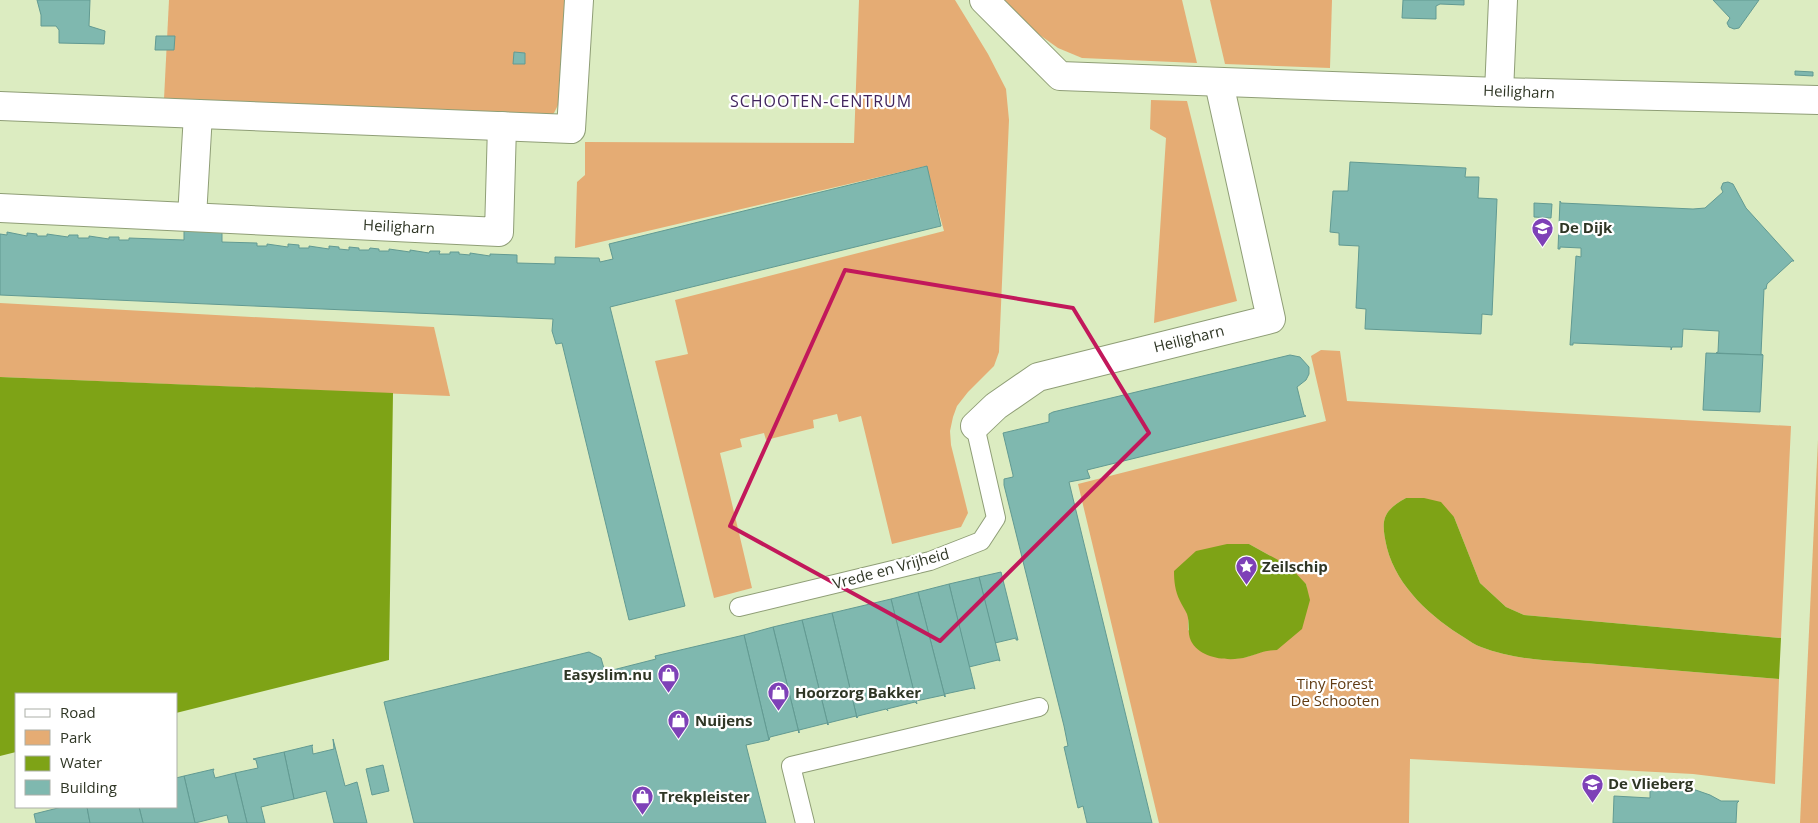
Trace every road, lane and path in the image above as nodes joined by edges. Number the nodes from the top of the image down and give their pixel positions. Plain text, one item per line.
1 (579, 0) edge
2 (984, 0) edge
3 (1503, 0) edge
4 (1219, 83) junction
5 (1499, 92) junction
6 (1818, 100) edge
7 (0, 106) edge
8 (198, 114) junction
9 (502, 126) junction
10 (0, 208) edge
11 (192, 217) junction
12 (975, 426) joint
13 (739, 607) dead end
14 (1039, 707) dead end
15 (805, 823) edge

1 - 9 street
2 - 4 street, Heiligharn
3 - 5 street
4 - 5 street, Heiligharn
4 - 12 street, Heiligharn
5 - 6 street, Heiligharn
7 - 8 street
8 - 9 street
8 - 11 street
9 - 11 street, Heiligharn
10 - 11 street, Heiligharn
12 - 13 lane, Vrede en Vrijheid
14 - 15 lane

